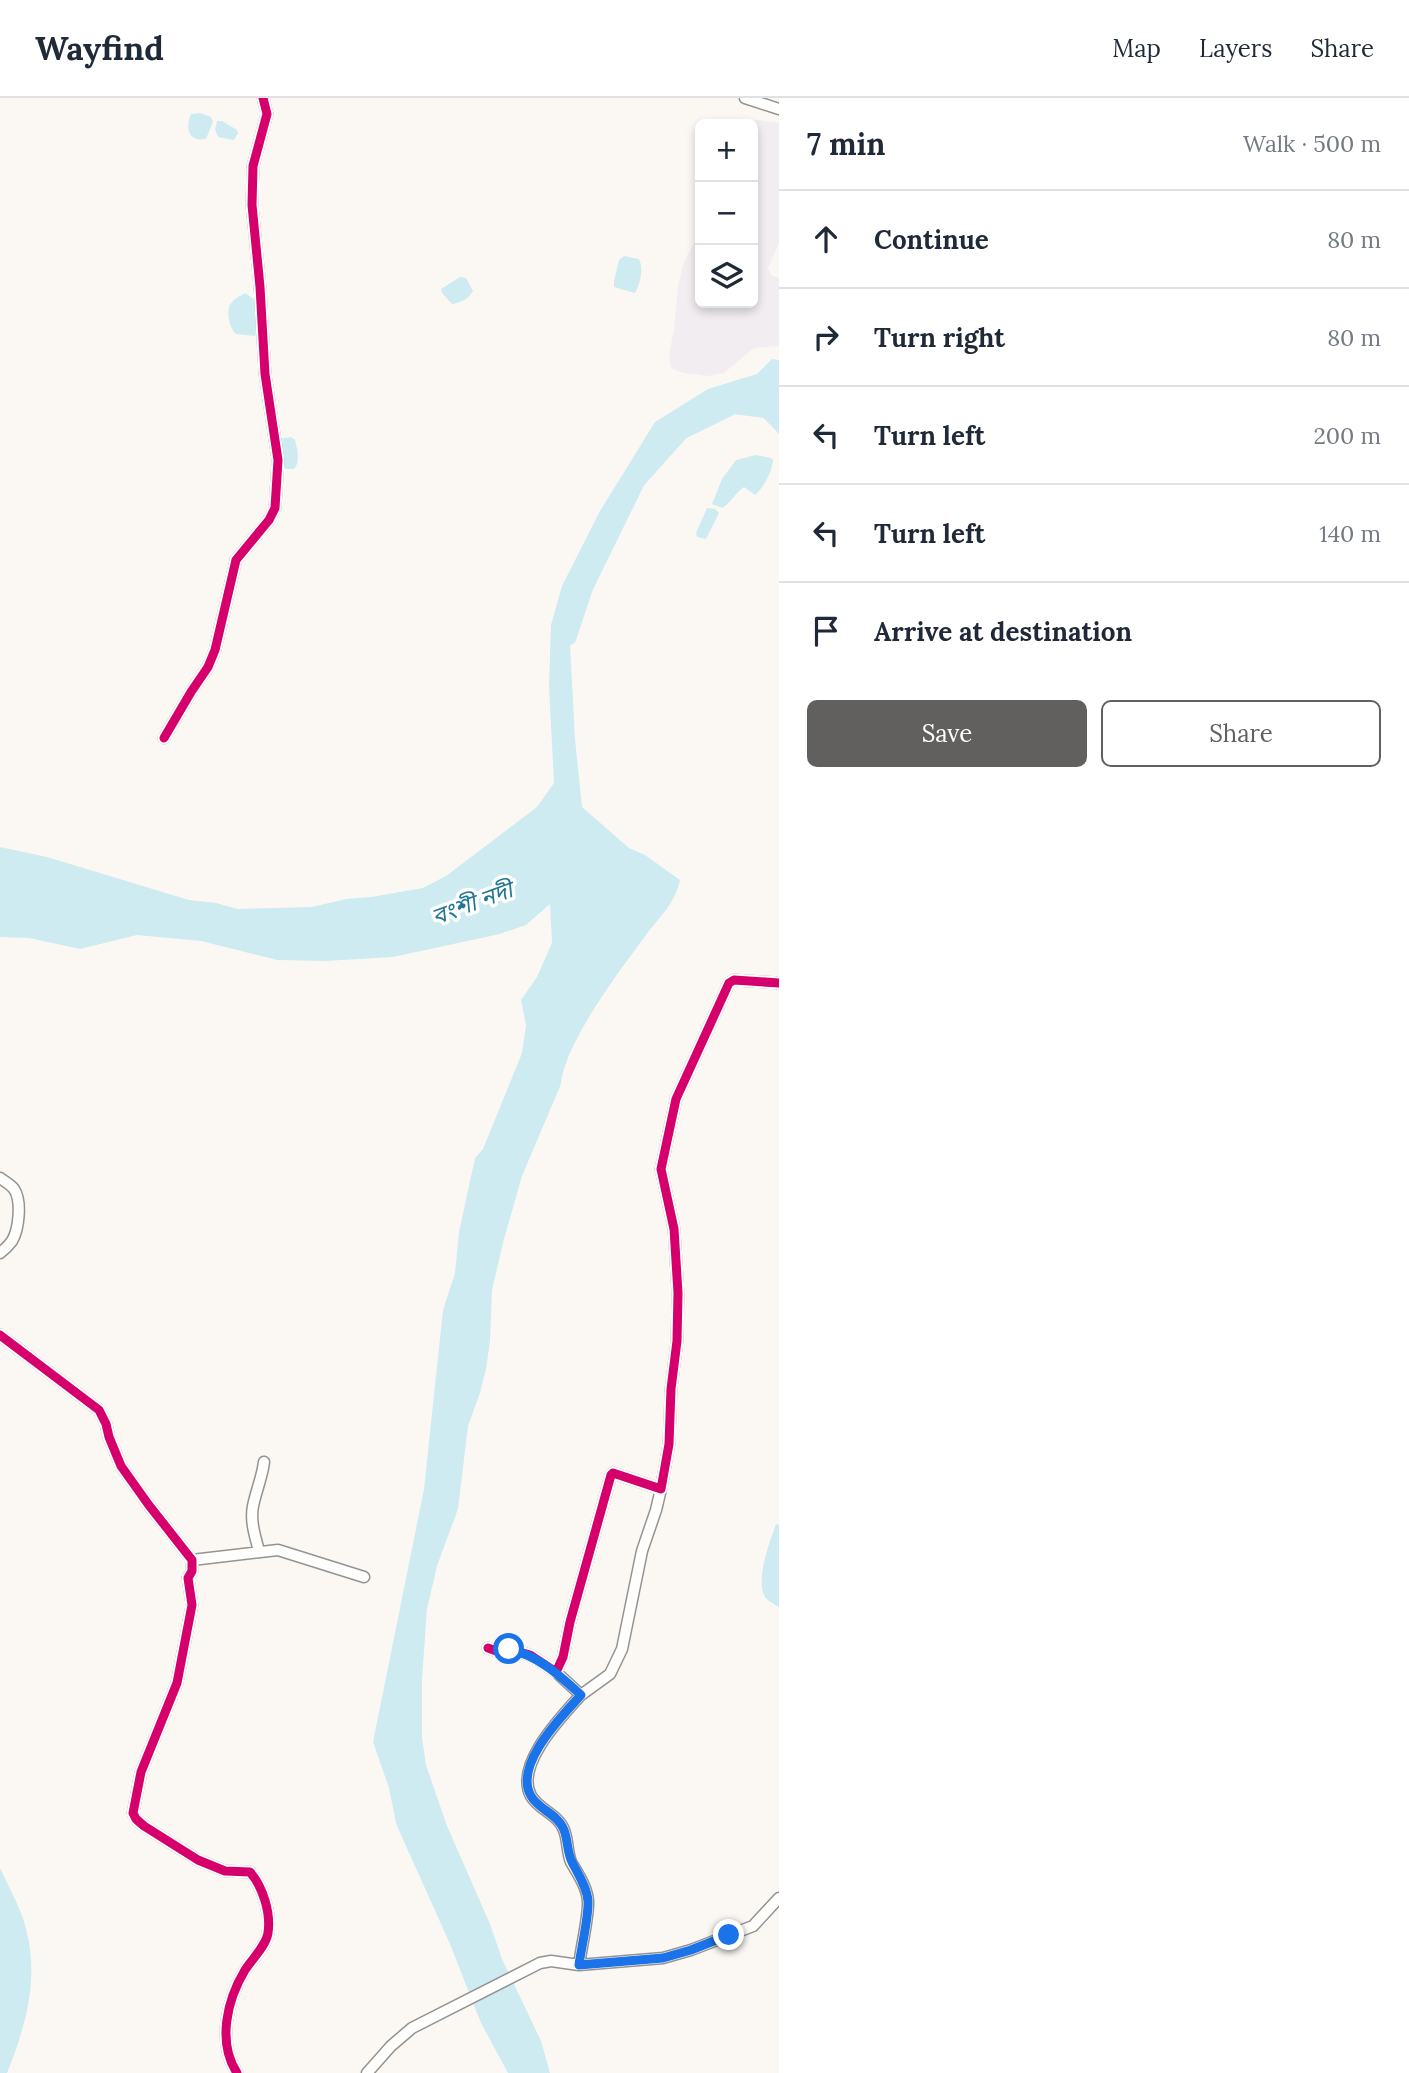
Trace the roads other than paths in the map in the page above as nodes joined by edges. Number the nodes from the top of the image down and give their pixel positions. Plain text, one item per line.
1 (263, 98) edge
2 (745, 98) edge
3 (779, 109) edge
4 (164, 738) dead end
5 (779, 983) edge
6 (0, 1178) edge
7 (0, 1254) edge
8 (0, 1335) edge
9 (264, 1461) dead end
10 (661, 1489) junction
11 (259, 1551) junction
12 (192, 1560) junction
13 (364, 1577) dead end
14 (488, 1648) dead end
15 (555, 1672) junction
16 (581, 1695) junction
17 (779, 1898) edge
18 (579, 1965) junction
19 (237, 2073) edge
20 (367, 2073) edge

1 - 4 street
2 - 3 street
5 - 10 street
6 - 7 street
8 - 12 street
9 - 11 street
10 - 15 street
10 - 16 street
11 - 12 street
11 - 13 street
12 - 19 street
14 - 15 street
15 - 16 street
16 - 18 street
17 - 18 street
18 - 20 street

